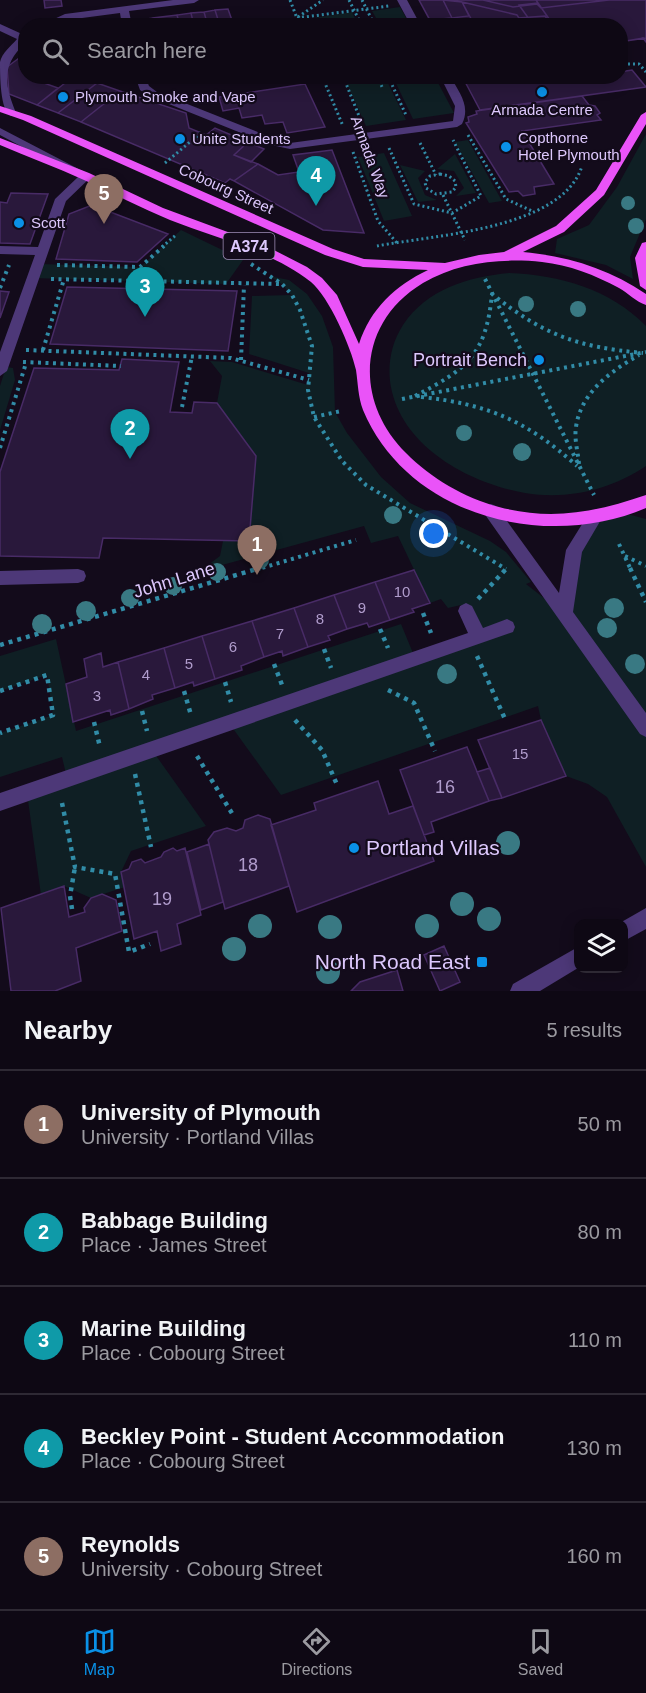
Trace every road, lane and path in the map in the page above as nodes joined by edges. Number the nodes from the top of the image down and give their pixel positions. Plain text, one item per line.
1 (194, 0) edge
2 (290, 0) edge
3 (323, 0) edge
4 (349, 0) edge
5 (362, 0) edge
6 (168, 1) edge
7 (403, 2) edge
8 (124, 9) junction
9 (367, 9) junction
10 (355, 11) junction
11 (63, 18) edge
12 (126, 18) edge
13 (297, 18) junction
14 (358, 18) edge
15 (371, 18) edge
16 (412, 18) edge
17 (0, 27) edge
18 (18, 34) edge
19 (18, 43) edge
20 (628, 64) edge
21 (1, 72) edge
22 (646, 72) edge
23 (143, 84) edge
24 (325, 84) edge
25 (346, 84) edge
26 (381, 84) edge
27 (449, 84) edge
28 (383, 89) dead end
29 (5, 111) edge
30 (646, 115) edge
31 (214, 120) junction
32 (457, 124) junction
33 (0, 131) edge
34 (383, 134) junction
35 (368, 136) junction
36 (348, 138) junction
37 (0, 141) edge
38 (455, 144) dead end
39 (185, 147) dead end
40 (582, 166) dead end
41 (86, 176) junction
42 (443, 195) junction
43 (533, 212) junction
44 (452, 213) junction
45 (189, 223) junction
46 (462, 233) junction
47 (465, 240) dead end
48 (397, 243) junction
49 (646, 246) edge
50 (374, 247) dead end
51 (0, 250) edge
52 (43, 251) junction
53 (506, 256) junction
54 (39, 264) junction
55 (447, 266) junction
56 (140, 267) junction
57 (6, 273) dead end
58 (33, 278) junction
59 (64, 279) junction
60 (485, 279) dead end
61 (137, 281) junction
62 (244, 285) junction
63 (646, 286) edge
64 (0, 288) edge
65 (492, 294) junction
66 (646, 300) edge
67 (43, 350) junction
68 (4, 352) edge
69 (645, 352) edge
70 (192, 356) junction
71 (241, 360) junction
72 (26, 363) junction
73 (121, 366) dead end
74 (362, 369) junction
75 (0, 371) edge
76 (533, 374) junction
77 (309, 380) junction
78 (415, 396) junction
79 (402, 399) dead end
80 (182, 407) dead end
81 (341, 411) dead end
82 (314, 417) junction
83 (0, 448) edge
84 (580, 468) junction
85 (594, 495) dead end
86 (646, 501) edge
87 (491, 511) junction
88 (594, 518) junction
89 (356, 540) dead end
90 (619, 544) dead end
91 (624, 556) junction
92 (646, 566) edge
93 (506, 569) junction
94 (78, 576) dead end
95 (516, 576) dead end
96 (0, 578) edge
97 (646, 602) edge
98 (466, 611) joint
99 (564, 614) junction
100 (507, 627) dead end
101 (473, 638) junction
102 (0, 645) edge
103 (364, 677) junction
104 (0, 691) edge
105 (278, 706) junction
106 (505, 719) dead end
107 (646, 728) edge
108 (0, 733) edge
109 (186, 737) junction
110 (435, 751) dead end
111 (131, 756) junction
112 (58, 781) junction
113 (338, 787) dead end
114 (0, 802) edge
115 (233, 815) dead end
116 (151, 847) dead end
117 (75, 867) junction
118 (72, 909) dead end
119 (646, 918) edge
120 (628, 929) edge
121 (150, 944) dead end
122 (574, 960) edge
123 (520, 991) edge

1 - 6 street
2 - 13 path
3 - 13 path
4 - 10 path
5 - 9 path
6 - 8 street
7 - 9 path
7 - 16 street
8 - 11 street
8 - 12 street
9 - 10 path
9 - 15 path
10 - 13 path
10 - 14 path
17 - 18 street
19 - 21 street
20 - 22 path
21 - 29 street
23 - 31 street, Armada Way
24 - 36 path, Armada Way
25 - 35 path
26 - 28 path
27 - 32 street
29 - 55 main road, Cobourg Street / A374
30 - 53 main road
31 - 36 street, Armada Way
31 - 39 path
32 - 34 street, Armada Way
32 - 43 path
33 - 41 street
34 - 35 street, Armada Way
34 - 44 path
35 - 36 street, Armada Way
36 - 48 path, Armada Way
37 - 41 main road, A374
38 - 44 path
40 - 43 path
41 - 45 main road, A374
41 - 52 street
42 - 42 path
42 - 44 path
43 - 46 path
44 - 46 path
45 - 56 path
45 - 74 main road, A374
46 - 47 path
46 - 48 path
48 - 50 path
49 - 63 main road
51 - 52 street
52 - 54 street
53 - 55 main road
53 - 66 main road
54 - 56 path
54 - 58 street
55 - 74 main road
56 - 61 path
57 - 64 path
58 - 59 path
58 - 68 street
59 - 61 path
59 - 67 path
60 - 65 path
61 - 62 path
62 - 71 path
62 - 77 path
65 - 69 path
65 - 76 path
65 - 78 path
67 - 68 path
67 - 70 path
68 - 72 path
68 - 75 street
69 - 76 path
69 - 84 path
70 - 71 path
70 - 80 path
71 - 77 path
72 - 73 path
72 - 83 path
74 - 87 main road
76 - 78 path
76 - 84 path
77 - 82 path
78 - 79 path
78 - 84 path
81 - 82 path
82 - 93 path
84 - 85 path
86 - 88 main road
87 - 88 main road
87 - 99 street
88 - 99 street
89 - 102 path, John Lane
90 - 91 path
91 - 92 path
91 - 97 path
93 - 95 path
93 - 98 path
94 - 96 street
98 - 101 street
99 - 107 street
100 - 101 street
101 - 103 street
101 - 106 path
103 - 105 street
103 - 110 path
104 - 108 path
105 - 109 street
105 - 113 path
109 - 111 street
109 - 115 path
111 - 112 street
111 - 116 path
112 - 114 street
112 - 117 path
117 - 118 path
117 - 121 path
119 - 120 street
122 - 123 street

